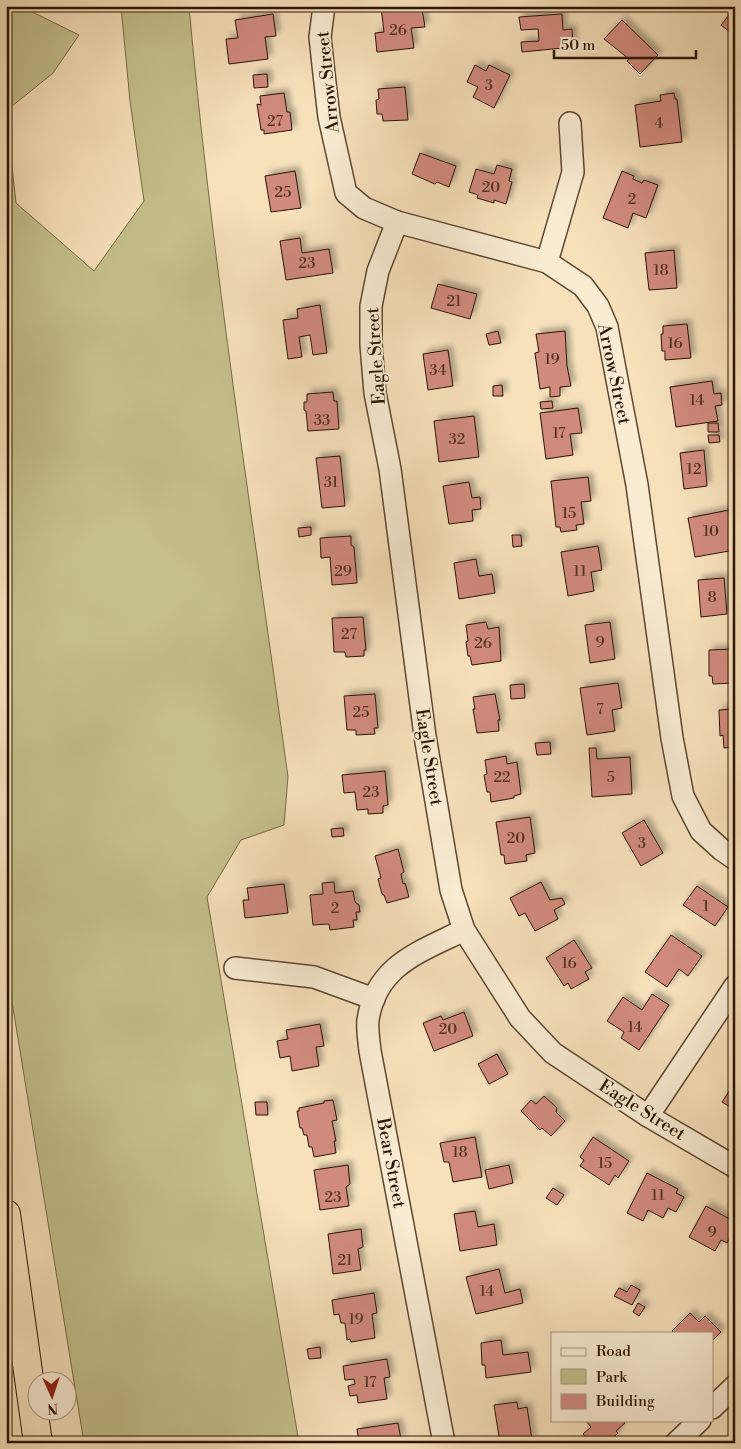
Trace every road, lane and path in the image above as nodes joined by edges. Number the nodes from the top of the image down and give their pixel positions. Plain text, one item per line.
1 (324, 6) edge
2 (570, 123) dead end
3 (398, 222) junction
4 (547, 262) junction
5 (735, 859) edge
6 (464, 930) junction
7 (235, 968) dead end
8 (735, 986) edge
9 (374, 999) junction
10 (648, 1116) junction
11 (735, 1167) edge
12 (6, 1214) edge
13 (735, 1386) edge
14 (714, 1406) edge
15 (698, 1422) edge
16 (38, 1443) edge
17 (444, 1443) edge
18 (676, 1443) edge

1 - 3 street, Arrow Street
2 - 4 street
3 - 4 street, Arrow Street
3 - 6 street, Eagle Street
4 - 5 street, Arrow Street
6 - 9 street, Bear Street
6 - 10 street, Eagle Street
7 - 9 street
8 - 10 street
9 - 17 street, Bear Street
10 - 11 street, Eagle Street
12 - 16 highway
13 - 14 street
15 - 18 street

